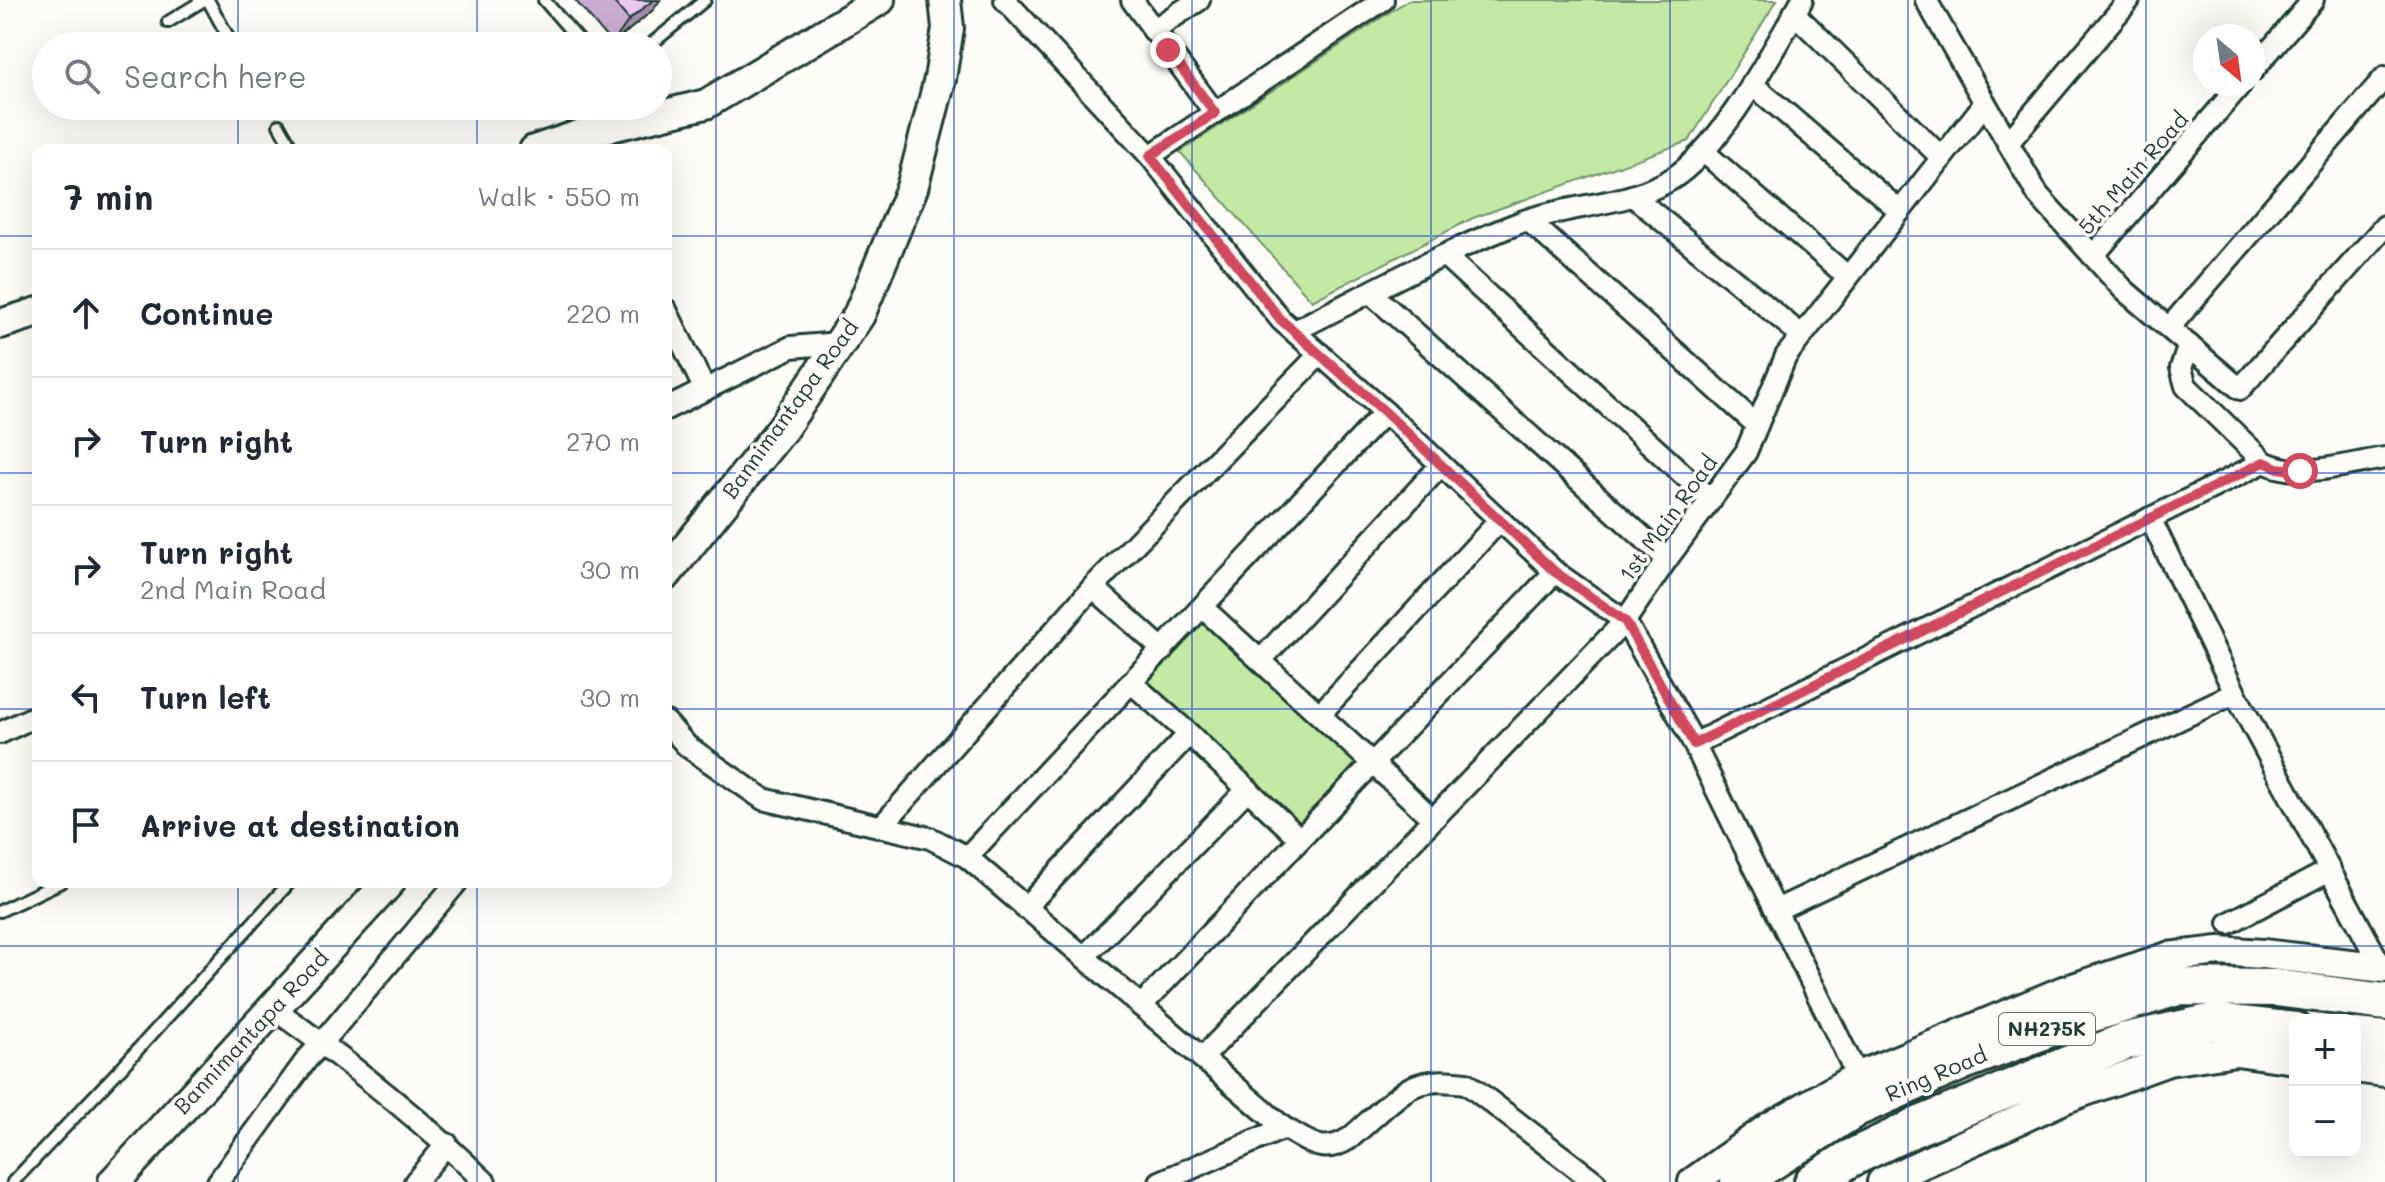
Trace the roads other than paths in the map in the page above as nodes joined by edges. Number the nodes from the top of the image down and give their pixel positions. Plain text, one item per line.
1 (206, 0) edge
2 (544, 0) edge
3 (705, 0) edge
4 (880, 0) edge
5 (945, 0) edge
6 (1005, 0) edge
7 (1132, 0) edge
8 (1199, 0) edge
9 (1383, 0) edge
10 (1926, 0) edge
11 (2129, 0) edge
12 (2313, 0) edge
13 (1798, 7) edge
14 (168, 22) dead end
15 (1153, 30) junction
16 (225, 32) edge
17 (572, 32) edge
18 (666, 32) edge
19 (2265, 56) edge
20 (2385, 77) edge
21 (1752, 84) junction
22 (2231, 96) edge
23 (1985, 103) junction
24 (1215, 113) junction
25 (672, 115) edge
26 (655, 120) edge
27 (279, 125) dead end
28 (586, 142) edge
29 (2008, 143) junction
30 (290, 144) edge
31 (1704, 152) junction
32 (1150, 156) junction
33 (1942, 158) junction
34 (1633, 196) junction
35 (1900, 211) junction
36 (1528, 220) junction
37 (2385, 226) edge
38 (1445, 256) junction
39 (2093, 256) junction
40 (1848, 277) junction
41 (1371, 293) junction
42 (32, 314) edge
43 (672, 322) edge
44 (0, 324) edge
45 (2169, 328) junction
46 (1294, 331) junction
47 (1802, 336) junction
48 (839, 343) junction
49 (2189, 345) junction
50 (1320, 354) junction
51 (705, 390) junction
52 (672, 406) edge
53 (1385, 412) junction
54 (1757, 425) junction
55 (2385, 458) edge
56 (2264, 462) junction
57 (1441, 465) junction
58 (1711, 500) junction
59 (2150, 518) junction
60 (1500, 520) junction
61 (1667, 559) junction
62 (672, 566) edge
63 (1555, 572) junction
64 (1093, 587) junction
65 (1202, 607) junction
66 (1625, 621) junction
67 (1163, 650) junction
68 (1261, 660) junction
69 (1132, 683) junction
70 (2235, 693) junction
71 (1320, 714) junction
72 (32, 718) edge
73 (672, 729) edge
74 (0, 733) edge
75 (1189, 734) junction
76 (1694, 744) junction
77 (1373, 763) junction
78 (1248, 789) junction
79 (1433, 819) junction
80 (881, 827) junction
81 (1300, 839) junction
82 (967, 857) junction
83 (2330, 870) junction
84 (48, 888) edge
85 (285, 888) edge
86 (383, 888) edge
87 (452, 888) edge
88 (1025, 908) junction
89 (1776, 910) junction
90 (0, 911) edge
91 (2229, 923) dead end
92 (1084, 957) junction
93 (2384, 979) edge
94 (1141, 1006) junction
95 (273, 1008) junction
96 (2289, 1030) edge
97 (2361, 1038) edge
98 (2385, 1040) edge
99 (322, 1043) junction
100 (1202, 1058) junction
101 (2289, 1058) edge
102 (2361, 1069) edge
103 (2385, 1072) edge
104 (2089, 1073) junction
105 (1864, 1089) junction
106 (1284, 1128) junction
107 (447, 1144) junction
108 (13, 1182) edge
109 (114, 1182) edge
110 (218, 1182) edge
111 (415, 1182) edge
112 (485, 1182) edge
113 (1160, 1182) edge
114 (1595, 1182) edge
115 (1693, 1182) edge
116 (1739, 1182) edge
117 (1813, 1182) edge
118 (1882, 1182) edge

1 - 14 lane
1 - 16 lane
2 - 17 lane
3 - 18 lane
4 - 25 street
5 - 48 main road, Bannimantapa Road
6 - 32 street
7 - 15 street
8 - 15 street
9 - 24 street
10 - 23 street
11 - 29 street
12 - 19 street
13 - 21 street
13 - 33 street
15 - 24 street
20 - 45 street
21 - 31 street
21 - 35 street
22 - 39 street, 5th Main Road
23 - 29 street
23 - 33 street, 1st Main Road
24 - 32 street
26 - 28 street
27 - 30 lane
29 - 39 street
31 - 34 street
31 - 40 street
32 - 46 street
33 - 35 street, 1st Main Road
34 - 36 street
34 - 47 street
35 - 40 street, 1st Main Road
36 - 38 street
36 - 54 street
37 - 49 street
38 - 41 street
38 - 58 street
39 - 45 street
40 - 47 street, 1st Main Road
41 - 46 street
41 - 61 street
42 - 44 street
43 - 51 street
45 - 49 street
46 - 50 street
47 - 54 street, 1st Main Road
48 - 51 street
48 - 62 main road, Bannimantapa Road
49 - 56 street
50 - 53 street
50 - 64 street
51 - 52 street
53 - 57 street
53 - 65 street
54 - 58 street, 1st Main Road
55 - 56 street
56 - 59 street
57 - 60 street
57 - 68 street
58 - 61 street, 1st Main Road
59 - 70 street
59 - 76 street
60 - 63 street
60 - 71 street
61 - 66 street, 1st Main Road
63 - 66 street
63 - 77 street
64 - 67 street
64 - 80 street
65 - 67 street
65 - 68 street
66 - 76 street
66 - 79 street, 1st Main Road
67 - 69 street
68 - 71 street
69 - 75 street
69 - 82 street
70 - 83 street
70 - 89 street
71 - 77 street
72 - 74 street
73 - 80 street
75 - 78 street
75 - 88 street
76 - 89 street
77 - 79 street
77 - 81 street
78 - 81 street
78 - 92 street
79 - 100 street, 1st Main Road
80 - 82 street
81 - 94 street
82 - 88 street
83 - 91 street
83 - 93 street
84 - 90 lane
85 - 108 lane
86 - 95 main road, Bannimantapa Road
87 - 99 street
88 - 92 street
89 - 105 street
92 - 94 street
93 - 105 highway, Ring Road / NH275K
94 - 100 street
95 - 99 street
95 - 109 main road, Bannimantapa Road
96 - 104 highway, Ring Road / NH275K
97 - 98 highway
99 - 107 street
99 - 110 street
100 - 106 street
101 - 104 street
102 - 103 street
104 - 117 highway, Ring Road / NH275K
104 - 118 street
105 - 115 street
105 - 116 highway, Ring Road / NH275K
106 - 113 street
106 - 114 street
107 - 111 street
107 - 112 street

